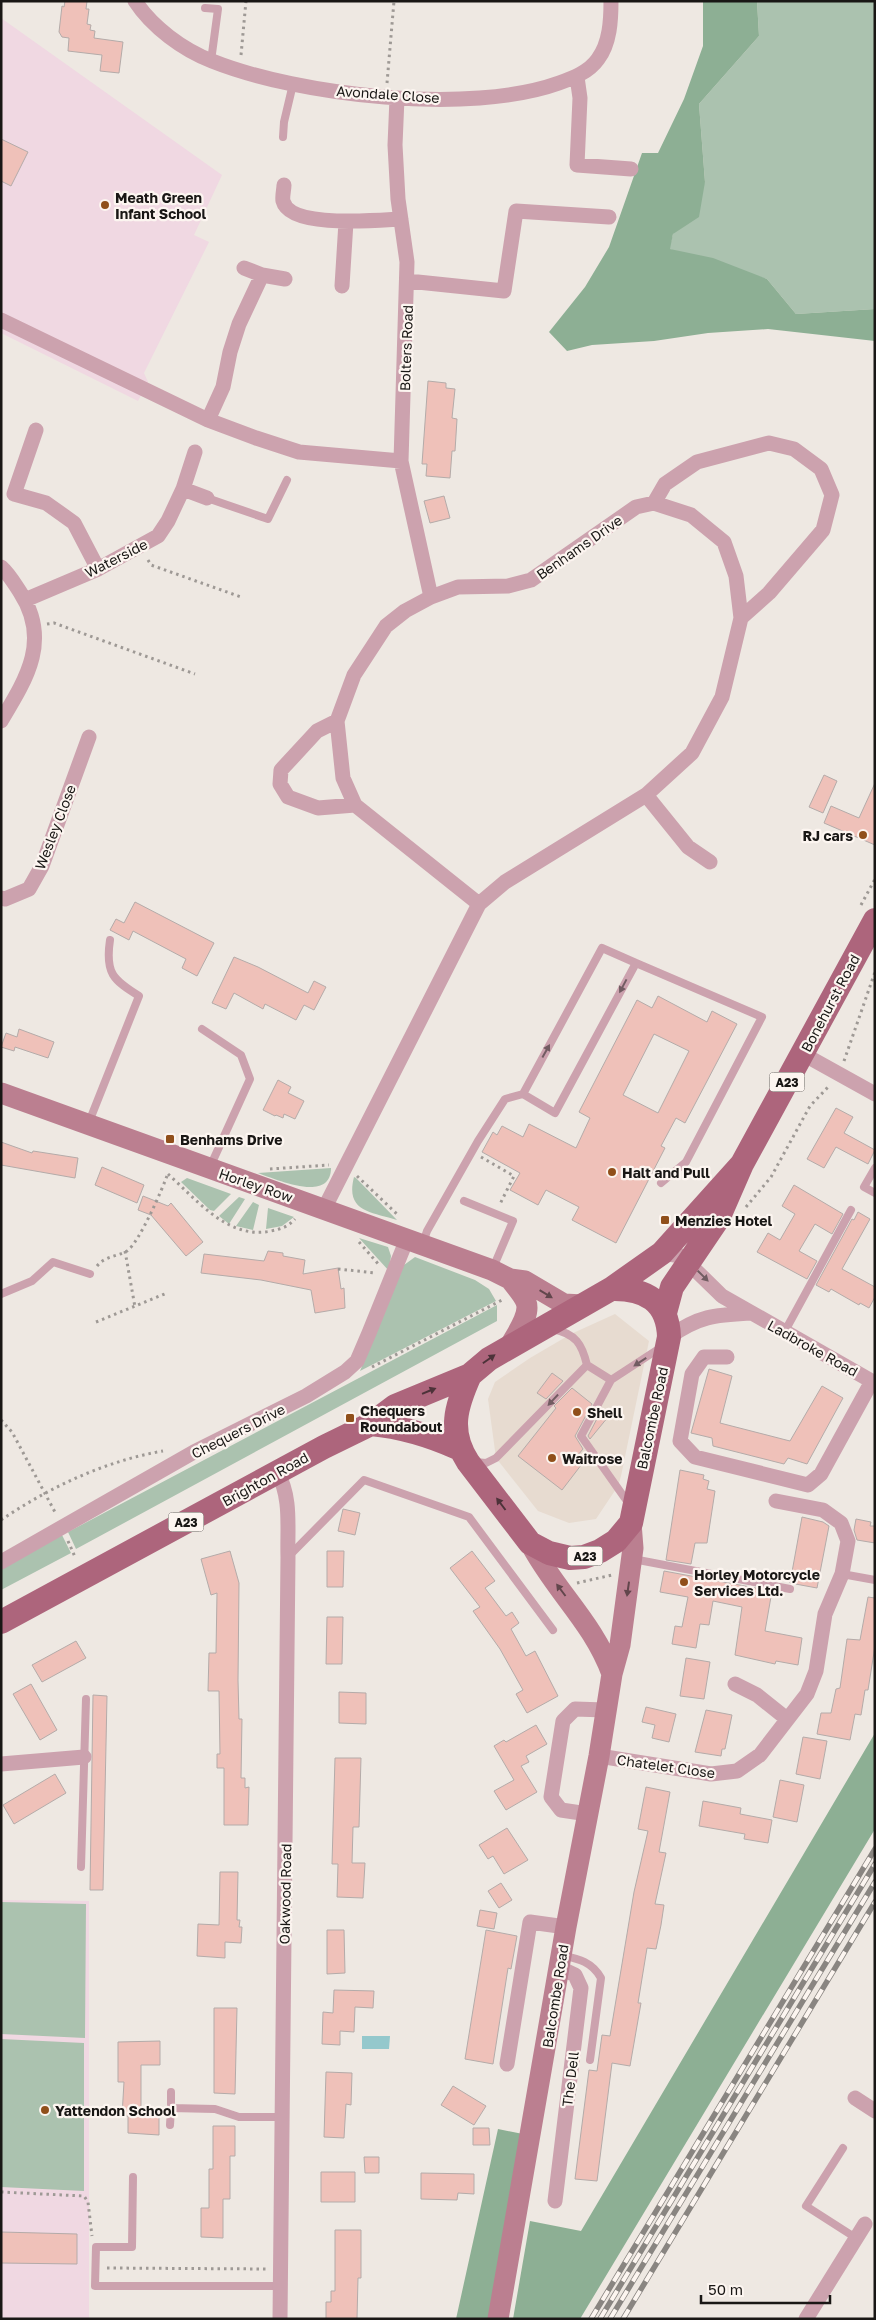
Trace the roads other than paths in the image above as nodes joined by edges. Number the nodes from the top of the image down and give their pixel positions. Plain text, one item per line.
1 (135, 1) edge
2 (612, 1) edge
3 (205, 8) dead end
4 (211, 61) junction
5 (577, 76) junction
6 (293, 84) junction
7 (391, 97) junction
8 (283, 137) dead end
9 (631, 169) dead end
10 (284, 185) dead end
11 (609, 217) dead end
12 (401, 219) junction
13 (346, 222) junction
14 (244, 268) dead end
15 (262, 275) junction
16 (286, 279) dead end
17 (408, 281) junction
18 (342, 286) dead end
19 (1, 320) edge
20 (208, 420) junction
21 (36, 430) dead end
22 (195, 452) dead end
23 (401, 461) junction
24 (287, 480) dead end
25 (183, 489) junction
26 (208, 498) joint
27 (654, 503) junction
28 (1, 567) edge
29 (98, 568) junction
30 (430, 597) junction
31 (25, 600) junction
32 (741, 618) junction
33 (1, 721) edge
34 (337, 721) junction
35 (88, 737) dead end
36 (646, 795) junction
37 (355, 805) junction
38 (710, 862) dead end
39 (1, 898) edge
40 (479, 904) junction
41 (866, 917) edge
42 (110, 940) dead end
43 (636, 963) junction
44 (202, 1029) dead end
45 (803, 1054) junction
46 (1, 1093) edge
47 (523, 1094) junction
48 (875, 1094) edge
49 (88, 1124) junction
50 (742, 1164) junction
51 (209, 1168) junction
52 (875, 1168) edge
53 (661, 1183) dead end
54 (875, 1193) edge
55 (464, 1201) dead end
56 (324, 1209) junction
57 (852, 1210) dead end
58 (415, 1242) junction
59 (662, 1253) junction
60 (688, 1261) junction
61 (90, 1274) road end
62 (504, 1282) junction
63 (610, 1289) junction
64 (1, 1294) edge
65 (583, 1305) junction
66 (665, 1313) junction
67 (750, 1313) junction
68 (546, 1327) junction
69 (785, 1331) junction
70 (668, 1340) junction
71 (510, 1346) junction
72 (727, 1357) dead end
73 (587, 1365) junction
74 (470, 1375) junction
75 (611, 1380) junction
76 (874, 1382) edge
77 (371, 1424) junction
78 (463, 1455) junction
79 (277, 1472) junction
80 (776, 1501) dead end
81 (632, 1517) junction
82 (530, 1543) junction
83 (288, 1557) junction
84 (1, 1562) edge
85 (625, 1566) junction
86 (842, 1574) junction
87 (875, 1580) edge
88 (790, 1589) dead end
89 (624, 1619) junction
90 (1, 1622) edge
91 (591, 1629) junction
92 (553, 1630) dead end
93 (612, 1674) junction
94 (735, 1684) dead end
95 (86, 1699) dead end
96 (605, 1710) junction
97 (787, 1719) junction
98 (599, 1756) junction
99 (84, 1757) junction
100 (1, 1764) edge
101 (588, 1814) junction
102 (81, 1867) dead end
103 (566, 1926) junction
104 (561, 1961) junction
105 (590, 2060) dead end
106 (507, 2064) dead end
107 (171, 2092) dead end
108 (855, 2098) dead end
109 (171, 2108) junction
110 (875, 2111) edge
111 (282, 2117) junction
112 (170, 2125) dead end
113 (843, 2148) dead end
114 (133, 2178) dead end
115 (555, 2201) dead end
116 (865, 2224) dead end
117 (856, 2238) junction
118 (280, 2286) junction
119 (280, 2319) edge
120 (498, 2319) edge
121 (806, 2319) edge

1 - 4 street, Avondale Close
2 - 5 street, Avondale Close
3 - 4 lane
4 - 6 street, Avondale Close
5 - 7 street, Avondale Close
5 - 9 street
6 - 7 street, Avondale Close
6 - 8 lane
7 - 12 street, Bolters Road
10 - 13 street
11 - 17 street
12 - 13 street
12 - 17 street, Bolters Road
13 - 18 street
14 - 15 street
15 - 16 street
15 - 20 street
17 - 23 street, Bolters Road
19 - 20 street
20 - 23 street
21 - 29 street
22 - 25 street, Waterside
23 - 30 street, Bolters Road
24 - 26 lane
25 - 26 street
25 - 29 street, Waterside
27 - 30 street, Benhams Drive
27 - 32 street
27 - 32 street
28 - 31 street
29 - 31 street, Waterside
30 - 34 street, Benhams Drive
31 - 33 street
32 - 36 street
34 - 37 street, Benhams Drive
34 - 37 street
35 - 39 street, Wesley Close
36 - 38 street
36 - 40 street
37 - 40 street, Benhams Drive
40 - 56 street
41 - 45 main road, Bonehurst Road / A23
42 - 49 lane
47 -> 43 lane
43 -> 47 lane
43 - 53 lane
44 - 51 lane
45 - 48 street
45 - 50 main road, Bonehurst Road / A23
46 - 49 main road, Horley Row
47 - 58 lane
49 - 51 main road, Horley Row
50 - 59 main road, Bonehurst Road / A23
50 - 60 main road, Bonehurst Road / A23
51 - 56 main road, Horley Row
52 - 54 lane
55 - 62 lane
56 - 58 main road, Horley Row
57 - 69 lane
58 - 62 main road, Horley Row
58 - 84 street, Chequers Drive
59 - 60 street, Ladbroke Road
59 - 63 main road, Bonehurst Road / A23
60 - 66 main road, Bonehurst Road / A23
60 -> 67 street, Ladbroke Road
61 - 64 lane
62 -> 65 main road, Horley Row
62 - 71 main road
63 - 65 main road, Brighton Road / A23
63 - 66 main road
65 - 68 main road, Brighton Road / A23
66 - 70 main road, Balcombe Road / A23
67 - 69 street, Ladbroke Road
67 - 70 street
68 - 71 main road, Brighton Road / A23
68 - 73 lane
69 - 76 street, Ladbroke Road
70 -> 75 lane
70 - 81 main road, Balcombe Road / A23
74 -> 71 main road, Brighton Road / A23
72 - 76 street
73 - 75 lane
73 -> 78 lane
77 -> 74 main road, Brighton Road / A23
74 - 78 main road, A23
75 - 81 lane
77 - 78 main road, A23
77 - 79 main road, Brighton Road / A23
82 -> 78 main road, Balcombe Road / A23
79 - 83 street, Oakwood Road
79 - 90 main road, Brighton Road / A23
80 - 86 street, Chatelet Close
81 - 82 main road, Balcombe Road / A23
81 - 85 main road, Balcombe Road
91 -> 82 main road, Balcombe Road
83 - 92 lane
83 - 111 street, Oakwood Road
85 - 88 lane
85 -> 89 main road, Balcombe Road
86 - 87 lane
86 - 97 street, Chatelet Close
89 - 91 main road
89 - 93 main road, Balcombe Road
91 - 93 main road, Balcombe Road
93 - 96 main road, Balcombe Road
94 - 97 street
95 - 99 lane
96 - 98 main road, Balcombe Road
96 - 101 street
97 - 98 street, Chatelet Close
98 - 101 main road, Balcombe Road
99 - 100 street
99 - 102 lane
101 - 103 main road, Balcombe Road
103 - 104 main road, Balcombe Road
103 - 106 street
104 - 105 lane
104 - 115 street, The Dell
104 - 120 main road, Balcombe Road
107 - 109 lane
108 - 110 street
109 - 111 lane
109 - 112 lane
111 - 118 street, Oakwood Road
113 - 117 lane
114 - 118 lane
116 - 117 street
117 - 121 street
118 - 119 street, Oakwood Road

